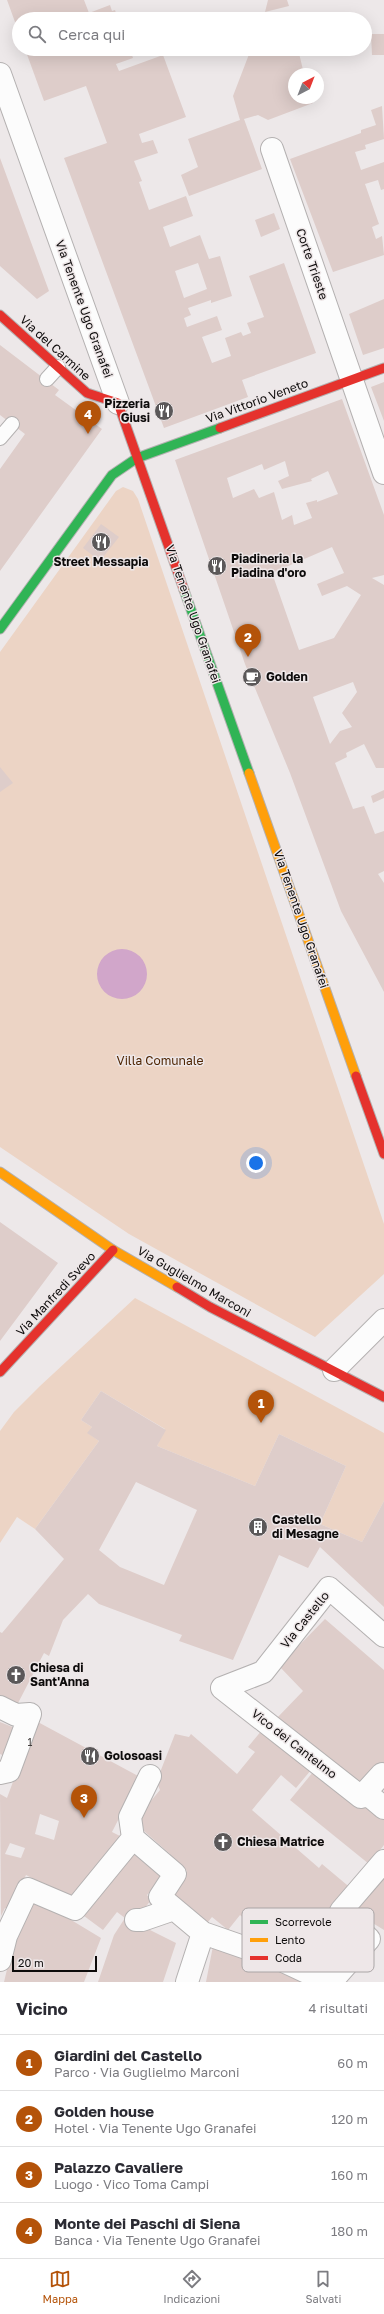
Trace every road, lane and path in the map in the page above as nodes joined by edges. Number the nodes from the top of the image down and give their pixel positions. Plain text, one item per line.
1 (0, 74) edge
2 (272, 149) dead end
3 (0, 315) edge
4 (58, 367) junction
5 (384, 368) edge
6 (47, 379) dead end
7 (351, 380) junction
8 (118, 403) junction
9 (12, 424) dead end
10 (0, 438) edge
11 (138, 458) junction
12 (384, 473) edge
13 (0, 629) edge
14 (384, 1154) edge
15 (0, 1172) edge
16 (114, 1250) junction
17 (384, 1320) edge
18 (334, 1370) junction
19 (0, 1372) edge
20 (384, 1397) edge
21 (384, 1636) edge
22 (222, 1688) joint
23 (0, 1707) edge
24 (0, 1773) edge
25 (384, 1775) edge
26 (150, 1776) dead end
27 (373, 1799) edge
28 (133, 1838) junction
29 (384, 1861) edge
30 (344, 1908) edge
31 (174, 1909) junction
32 (136, 1920) dead end
33 (203, 1933) junction
34 (242, 1946) edge
35 (0, 1960) edge
36 (307, 1972) edge
37 (341, 1972) edge
38 (187, 1982) edge
39 (328, 1982) edge
40 (332, 1982) edge

1 - 8 street, Via Tenente Ugo Granafei
2 - 7 street, Corte Trieste
3 - 4 main road, Via del Carmine
4 - 6 lane
4 - 8 main road, Via del Carmine
5 - 7 main road, Via Vittorio Veneto
7 - 11 main road, Via Vittorio Veneto
7 - 12 street, Corte Trieste
8 - 11 main road, Via Tenente Ugo Granafei
9 - 10 lane
11 - 13 main road, Via Vittorio Veneto
11 - 14 main road, Via Tenente Ugo Granafei
15 - 16 main road, Via Guglielmo Marconi
16 - 18 main road, Via Guglielmo Marconi
16 - 19 main road, Via Manfredi Svevo
17 - 18 street
18 - 20 main road, Via Guglielmo Marconi
21 - 22 street, Via Castello
22 - 27 street, Vico dei Cantelmo
23 - 24 street
25 - 27 street, Vico dei Cantelmo
26 - 28 street
28 - 31 street
28 - 35 street
29 - 30 street
31 - 32 street
31 - 33 street
33 - 34 street
33 - 38 street
36 - 39 street
37 - 40 street

